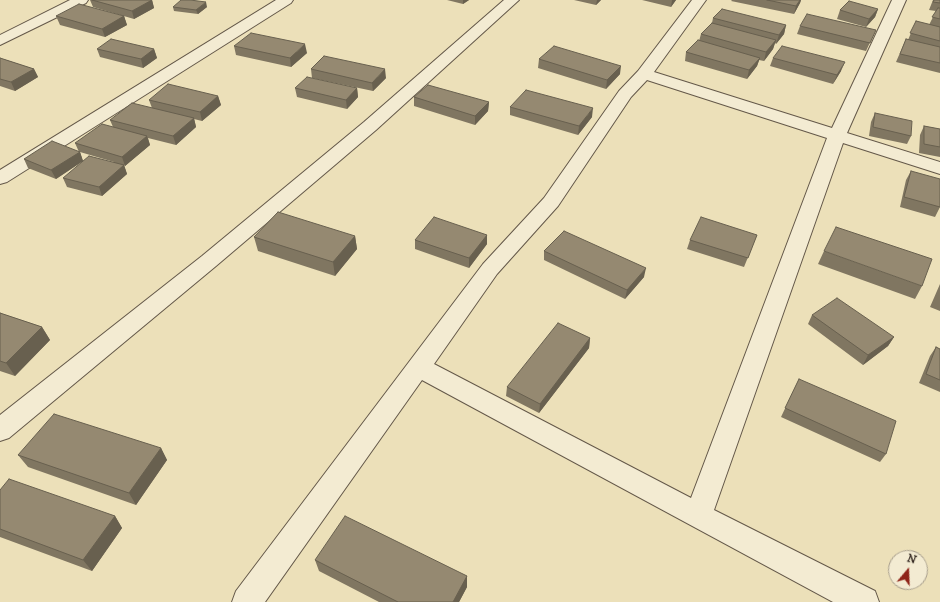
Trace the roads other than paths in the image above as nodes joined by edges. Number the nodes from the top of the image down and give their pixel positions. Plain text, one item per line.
1 (81, 0) edge
2 (286, 0) edge
3 (512, 0) edge
4 (699, 0) edge
5 (899, 0) edge
6 (0, 42) edge
7 (644, 74) junction
8 (837, 135) junction
9 (940, 168) edge
10 (0, 178) edge
11 (418, 367) junction
12 (0, 430) edge
13 (698, 516) junction
14 (247, 602) edge
15 (864, 602) edge

1 - 6 street
2 - 10 street
3 - 12 street
4 - 7 street
5 - 8 street
7 - 8 street
7 - 11 street
8 - 9 street
8 - 13 street
11 - 13 street
11 - 14 street
13 - 15 street

